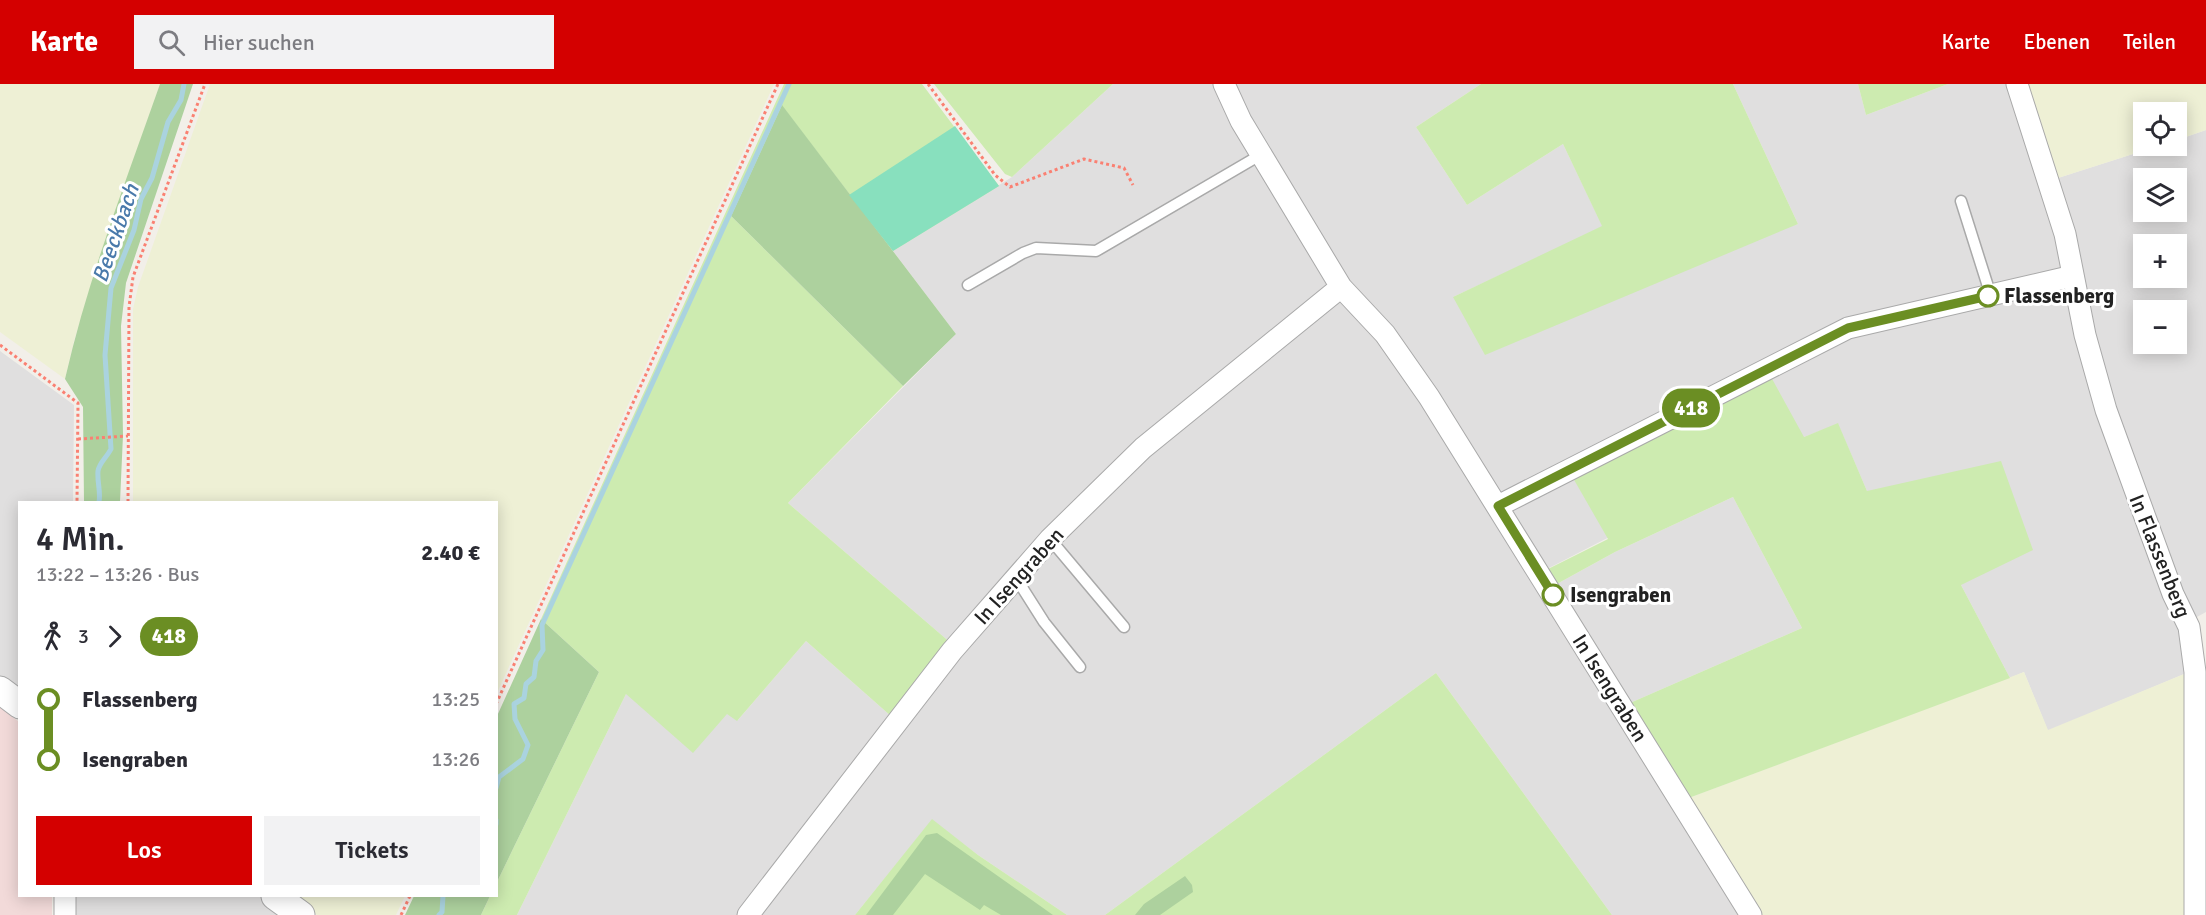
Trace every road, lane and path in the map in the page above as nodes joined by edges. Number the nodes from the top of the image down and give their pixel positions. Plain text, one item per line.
1 (205, 84) edge
2 (778, 84) edge
3 (928, 84) edge
4 (1224, 84) edge
5 (2017, 84) edge
6 (1262, 154) junction
7 (1133, 184) dead end
8 (1961, 201) dead end
9 (2073, 276) junction
10 (968, 285) dead end
11 (1341, 287) junction
12 (1990, 296) junction
13 (0, 345) edge
14 (128, 436) junction
15 (78, 439) junction
16 (76, 501) edge
17 (128, 501) edge
18 (1498, 506) junction
19 (1050, 539) junction
20 (1016, 578) junction
21 (1124, 627) dead end
22 (1080, 667) dead end
23 (0, 690) edge
24 (498, 700) edge
25 (18, 704) edge
26 (65, 897) edge
27 (275, 897) edge
28 (410, 897) edge
29 (64, 915) edge
30 (301, 915) edge
31 (401, 915) edge
32 (748, 915) edge
33 (1751, 915) edge
34 (2195, 915) edge

1 - 14 path
2 - 24 path
3 - 7 path
4 - 6 street, In Isengraben
5 - 9 street, In Flassenberg
6 - 10 lane
6 - 11 street, In Isengraben
8 - 12 lane
9 - 12 street
9 - 34 street, In Flassenberg
11 - 18 street, In Isengraben
11 - 19 street, In Isengraben
12 - 18 street
13 - 15 path
14 - 15 path
14 - 17 path
15 - 16 path
18 - 33 street, In Isengraben
19 - 20 street, In Isengraben
19 - 21 lane
20 - 22 lane
20 - 32 street, In Isengraben
23 - 25 street
26 - 29 street
27 - 30 street
28 - 31 path

